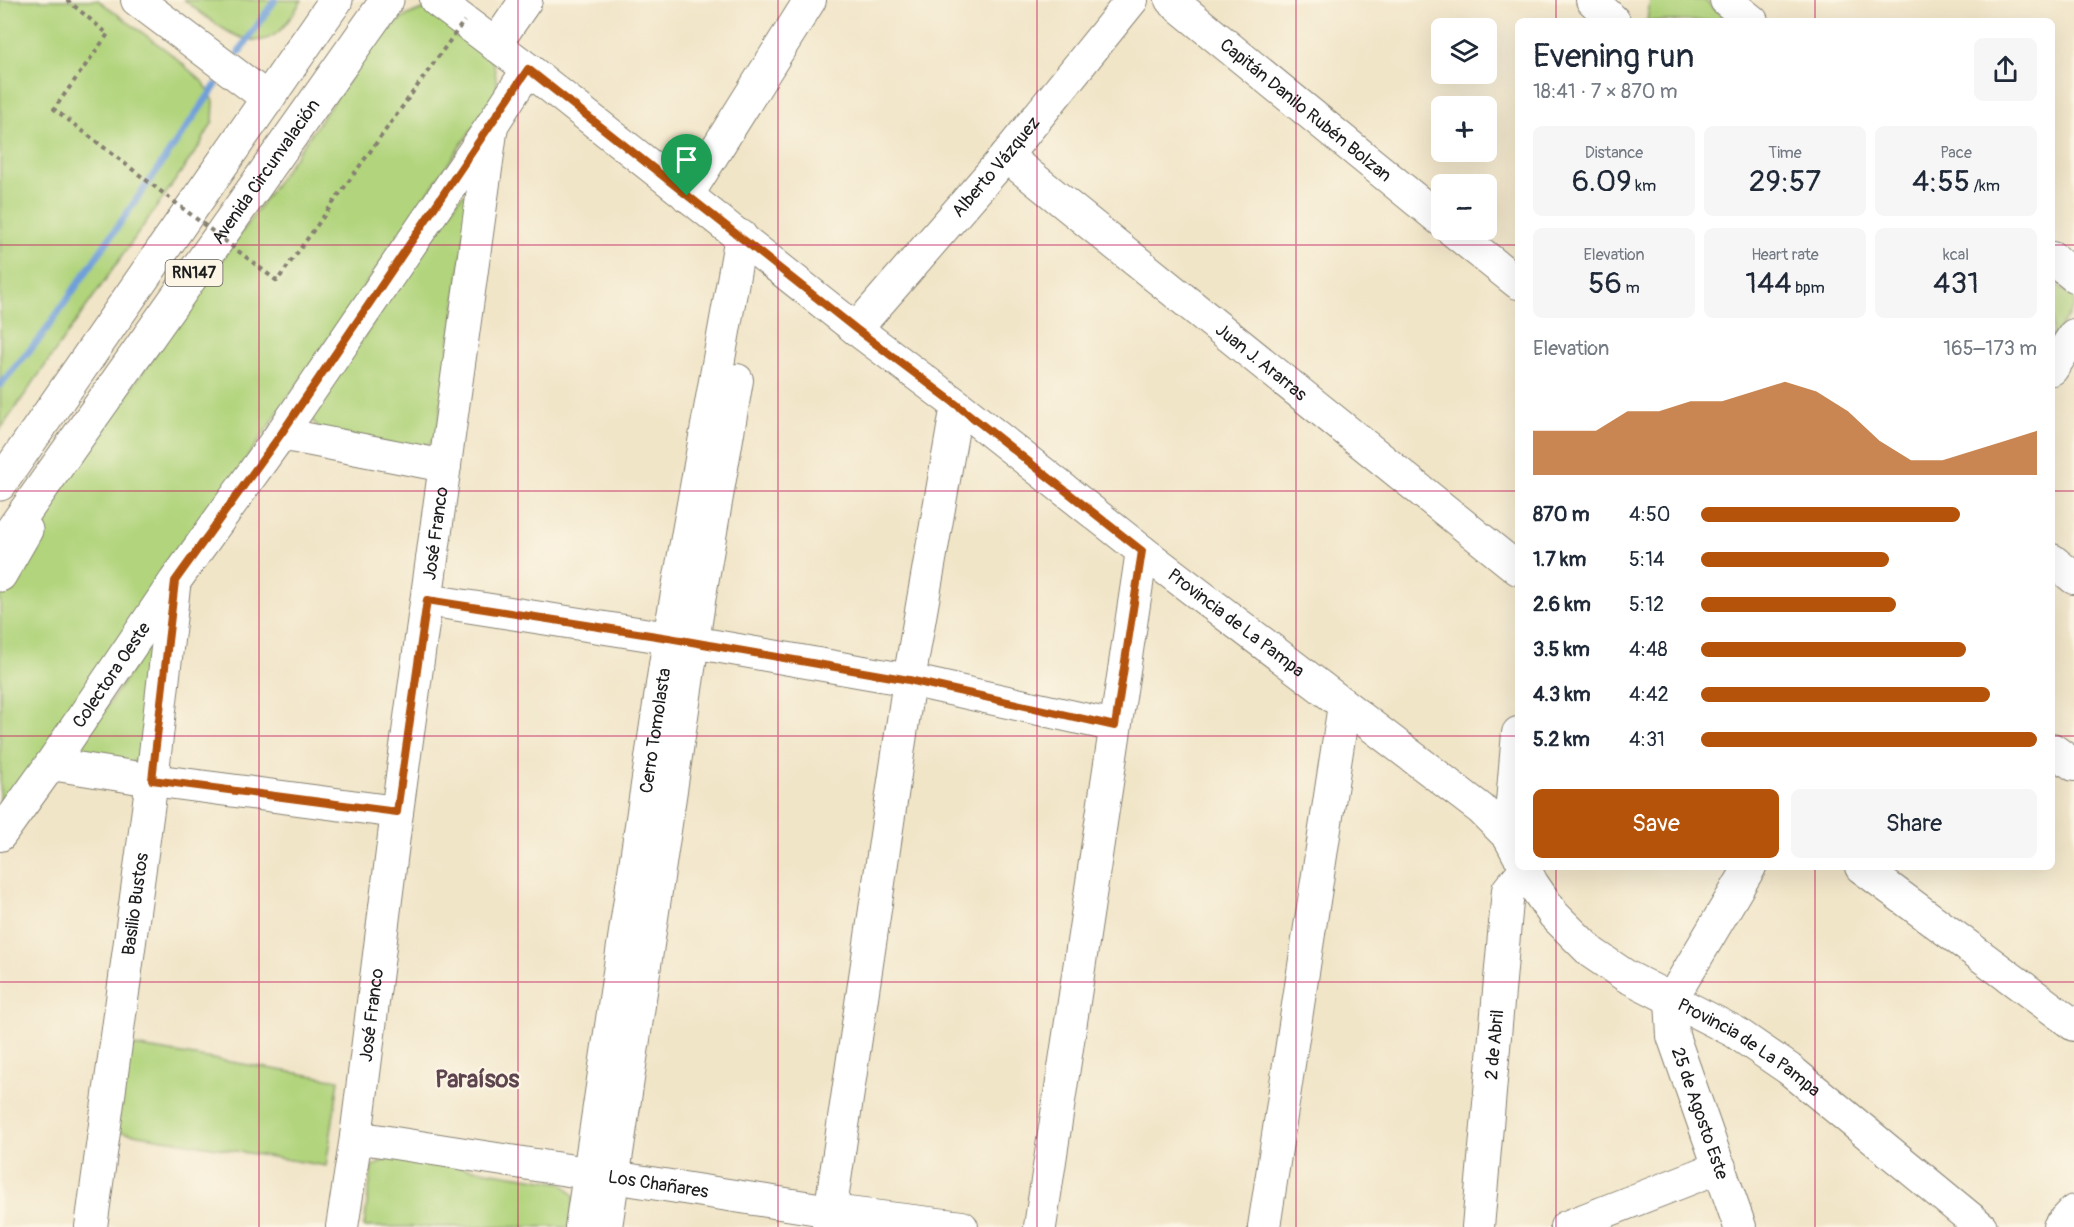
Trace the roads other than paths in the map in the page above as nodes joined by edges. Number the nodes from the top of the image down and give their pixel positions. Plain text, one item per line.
1 (136, 0) edge
2 (336, 0) edge
3 (387, 0) edge
4 (436, 0) edge
5 (526, 0) edge
6 (810, 0) edge
7 (1132, 0) edge
8 (1171, 0) edge
9 (1589, 0) edge
10 (1627, 0) edge
11 (1726, 0) edge
12 (1586, 18) edge
13 (1610, 18) edge
14 (1625, 18) edge
15 (1748, 18) edge
16 (495, 45) junction
17 (528, 69) junction
18 (267, 98) junction
19 (492, 125) junction
20 (1006, 156) junction
21 (687, 196) junction
22 (1431, 212) edge
23 (1464, 240) edge
24 (750, 244) junction
25 (2055, 260) edge
26 (2074, 276) edge
27 (1515, 281) edge
28 (856, 329) junction
29 (2074, 335) edge
30 (2055, 364) edge
31 (957, 405) junction
32 (91, 419) junction
33 (281, 434) junction
34 (445, 466) junction
35 (5, 476) edge
36 (0, 547) edge
37 (1142, 551) junction
38 (2055, 562) edge
39 (1515, 567) edge
40 (0, 575) edge
41 (2074, 578) edge
42 (175, 581) junction
43 (427, 600) junction
44 (681, 641) junction
45 (909, 680) junction
46 (1344, 705) junction
47 (1115, 726) junction
48 (2055, 750) edge
49 (51, 764) junction
50 (2074, 765) edge
51 (152, 780) junction
52 (397, 812) junction
53 (0, 835) edge
54 (1515, 852) edge
55 (1516, 870) edge
56 (1526, 870) edge
57 (1748, 870) edge
58 (1865, 870) edge
59 (1671, 1000) junction
60 (2074, 1025) edge
61 (356, 1137) junction
62 (1720, 1167) junction
63 (601, 1174) junction
64 (2074, 1211) edge
65 (829, 1219) edge
66 (91, 1227) edge
67 (342, 1227) edge
68 (581, 1227) edge
69 (606, 1227) edge
70 (962, 1227) edge
71 (1040, 1227) edge
72 (1264, 1227) edge
73 (1478, 1227) edge
74 (1566, 1227) edge
75 (1740, 1227) edge
76 (1981, 1227) edge
77 (2059, 1227) edge

1 - 18 street
2 - 18 highway, RN147
3 - 32 highway, Avenida Circunvalación / RN147
4 - 16 street, Provincia de La Pampa
5 - 16 street
6 - 21 street
7 - 20 street, Alberto Vázquez
8 - 22 street, Capitán Danilo Rubén Bolzan
9 - 12 street
9 - 13 street
10 - 14 street
11 - 15 street
16 - 17 street, Provincia de La Pampa
17 - 19 street, Colectora Oeste
17 - 21 street, Provincia de La Pampa
18 - 35 highway, RN147
19 - 33 street, Colectora Oeste
19 - 34 street, José Franco
20 - 28 street, Alberto Vázquez
20 - 39 street, Juan J. Ararras
21 - 24 street, Provincia de La Pampa
23 - 27 street
24 - 28 street, Provincia de La Pampa
24 - 44 street, Cerro Tomolasta
25 - 26 street
28 - 31 street, Provincia de La Pampa
29 - 30 street
31 - 37 street, Provincia de La Pampa
31 - 45 street
32 - 36 highway, Avenida Circunvalación / RN147
32 - 40 highway
33 - 34 street
33 - 42 street, Colectora Oeste
34 - 43 street, José Franco
37 - 46 street, Provincia de La Pampa
37 - 47 street
38 - 41 street
42 - 49 street, Colectora Oeste
42 - 51 street, Basilio Bustos
43 - 44 street
43 - 52 street, José Franco
44 - 45 street
44 - 63 street, Cerro Tomolasta
45 - 47 street
45 - 65 street
46 - 54 street, Provincia de La Pampa
46 - 72 street
47 - 71 street
48 - 50 street
49 - 51 street
49 - 53 street, Colectora Oeste
51 - 52 street
51 - 66 street, Basilio Bustos
52 - 61 street, José Franco
55 - 73 street, 2 de Abril
56 - 59 street, Provincia de La Pampa
57 - 59 street
58 - 60 street
59 - 62 street, 25 de Agosto Este
59 - 76 street, Provincia de La Pampa
61 - 63 street, Los Chañares
61 - 67 street, José Franco
62 - 74 street
62 - 75 street, 25 de Agosto Este
63 - 65 street, Los Chañares
63 - 68 street, Cerro Tomolasta
63 - 69 street, Cerro Tomolasta
64 - 77 street
65 - 70 street, Los Chañares

